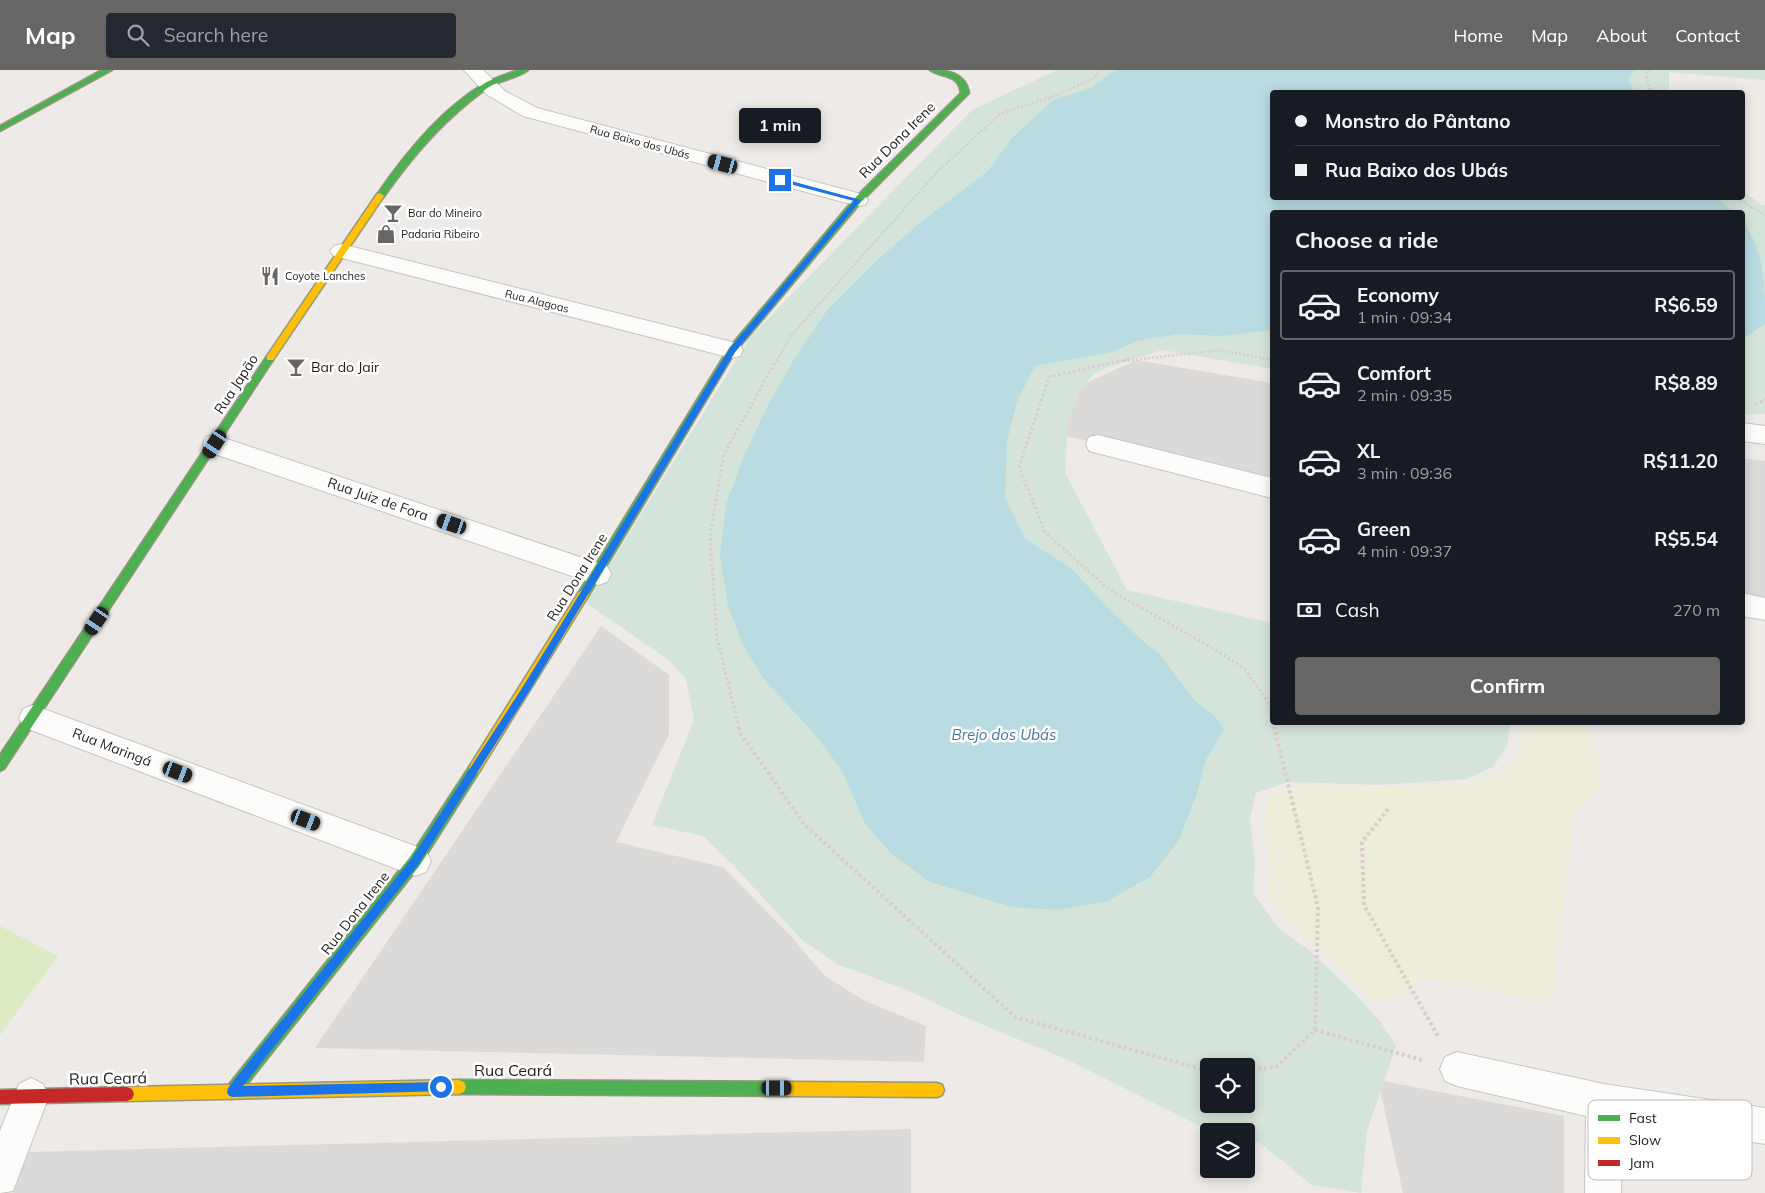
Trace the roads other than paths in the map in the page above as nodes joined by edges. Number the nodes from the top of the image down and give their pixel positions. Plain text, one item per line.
1 (108, 70) edge
2 (473, 70) edge
3 (524, 70) edge
4 (934, 70) edge
5 (485, 86) junction
6 (0, 130) edge
7 (858, 200) junction
8 (341, 251) junction
9 (732, 350) junction
10 (1745, 432) edge
11 (1765, 435) edge
12 (215, 444) junction
13 (1098, 444) dead end
14 (1270, 487) edge
15 (598, 574) junction
16 (1745, 605) edge
17 (1765, 609) edge
18 (33, 718) junction
19 (0, 766) edge
20 (415, 861) junction
21 (1457, 1069) road end
22 (937, 1090) dead end
23 (232, 1092) junction
24 (16, 1096) edge
25 (1595, 1100) edge
26 (1752, 1124) edge
27 (1765, 1126) edge
28 (0, 1178) edge
29 (1603, 1180) edge
30 (1603, 1193) edge

1 - 6 street
2 - 5 street, Rua Baixo dos Ubás
3 - 5 street, Rua Japão
4 - 7 street, Rua Dona Irene
5 - 7 street, Rua Baixo dos Ubás
5 - 8 street, Rua Japão
7 - 9 street, Rua Dona Irene
8 - 9 street, Rua Alagoas
8 - 12 street, Rua Japão
9 - 15 street, Rua Dona Irene
10 - 11 street
12 - 15 street, Rua Juiz de Fora
12 - 18 street, Rua Japão
13 - 14 street
15 - 20 street, Rua Dona Irene
16 - 17 street
18 - 19 street, Rua Japão
18 - 20 street, Rua Maringá
20 - 23 street, Rua Dona Irene
21 - 25 street
22 - 23 street, Rua Ceará
23 - 24 street, Rua Ceará
24 - 28 street
26 - 27 street
29 - 30 street

